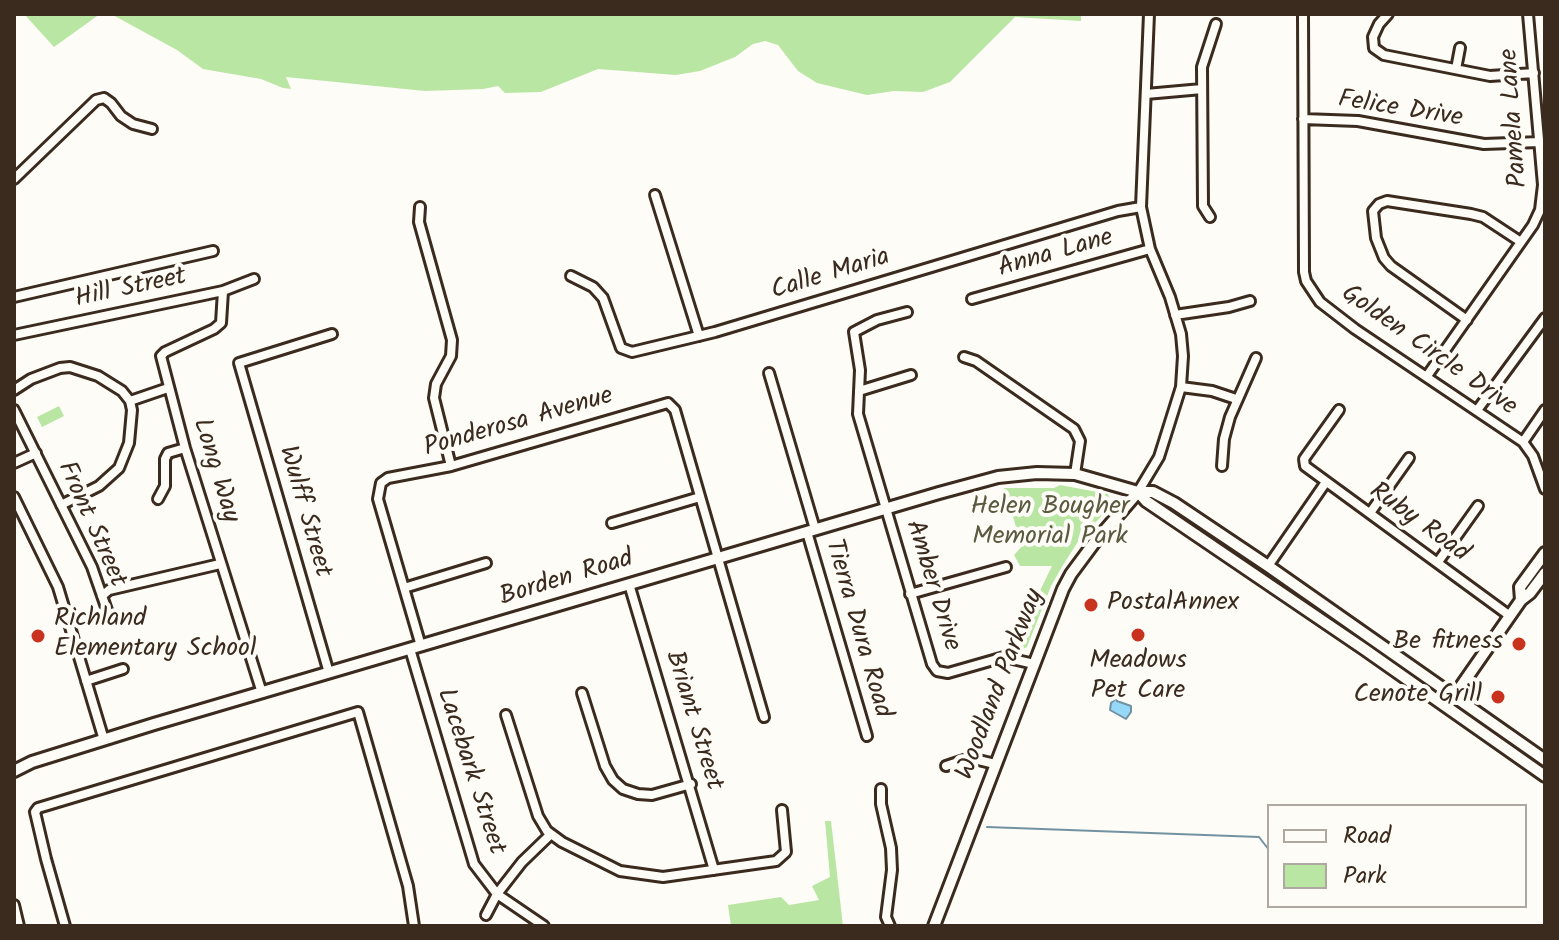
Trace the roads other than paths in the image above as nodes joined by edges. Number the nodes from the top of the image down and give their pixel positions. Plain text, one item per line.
1 (1149, 14) edge
2 (1303, 14) edge
3 (1388, 14) edge
4 (1528, 14) edge
5 (1216, 24) dead end
6 (1460, 48) dead end
7 (1456, 69) junction
8 (1534, 73) junction
9 (1202, 89) junction
10 (1146, 94) junction
11 (1303, 119) junction
12 (152, 129) dead end
13 (1539, 142) junction
14 (14, 179) edge
15 (655, 195) dead end
16 (420, 207) dead end
17 (1141, 207) junction
18 (1210, 217) dead end
19 (1521, 242) junction
20 (1150, 249) junction
21 (213, 251) dead end
22 (571, 276) dead end
23 (254, 279) dead end
24 (223, 291) junction
25 (14, 297) edge
26 (972, 299) dead end
27 (1250, 301) dead end
28 (907, 312) dead end
29 (1175, 315) junction
30 (1545, 318) edge
31 (1467, 320) junction
32 (332, 334) dead end
33 (14, 335) edge
34 (699, 336) junction
35 (964, 357) dead end
36 (1256, 358) dead end
37 (769, 373) dead end
38 (911, 375) dead end
39 (1427, 376) junction
40 (1181, 387) junction
41 (168, 388) junction
42 (14, 390) edge
43 (859, 391) junction
44 (1236, 399) junction
45 (130, 401) junction
46 (1478, 409) junction
47 (14, 410) edge
48 (1339, 410) dead end
49 (1545, 410) edge
50 (1523, 442) junction
51 (185, 448) junction
52 (36, 453) junction
53 (1409, 458) dead end
54 (14, 463) edge
55 (451, 466) junction
56 (1222, 466) dead end
57 (1075, 474) junction
58 (1543, 479) edge
59 (1326, 482) junction
60 (381, 483) joint
61 (1545, 489) edge
62 (1138, 492) junction
63 (14, 497) edge
64 (700, 497) junction
65 (158, 499) dead end
66 (61, 505) junction
67 (1478, 506) dead end
68 (886, 510) junction
69 (1370, 513) junction
70 (612, 523) dead end
71 (811, 531) junction
72 (1545, 553) edge
73 (718, 558) junction
74 (1438, 562) junction
75 (486, 563) dead end
76 (220, 564) junction
77 (1268, 566) junction
78 (1006, 567) dead end
79 (1545, 573) edge
80 (629, 584) junction
81 (404, 588) junction
82 (910, 594) junction
83 (102, 596) junction
84 (1521, 600) junction
85 (108, 613) dead end
86 (1510, 616) junction
87 (415, 647) junction
88 (1034, 664) junction
89 (123, 669) dead end
90 (329, 673) junction
91 (86, 681) junction
92 (262, 693) junction
93 (582, 693) dead end
94 (1453, 697) junction
95 (1446, 707) junction
96 (506, 715) dead end
97 (764, 717) dead end
98 (867, 736) dead end
99 (104, 740) junction
100 (1545, 760) edge
101 (995, 764) junction
102 (946, 766) dead end
103 (14, 771) edge
104 (1545, 776) edge
105 (691, 784) junction
106 (881, 789) dead end
107 (782, 810) dead end
108 (551, 834) junction
109 (714, 870) junction
110 (497, 894) junction
111 (14, 905) edge
112 (486, 915) dead end
113 (19, 926) edge
114 (65, 926) edge
115 (414, 926) edge
116 (544, 926) edge
117 (890, 926) edge
118 (934, 926) edge

1 - 10 street, Woodland Parkway
2 - 11 street, Golden Circle Drive
3 - 7 street
4 - 8 street, Pamela Lane
5 - 9 street
6 - 7 street
7 - 8 street
8 - 13 street, Pamela Lane
9 - 10 street
9 - 18 street
10 - 17 street, Woodland Parkway
11 - 13 street, Felice Drive
11 - 39 street, Golden Circle Drive
12 - 14 street
13 - 19 street, Pamela Lane
15 - 34 street
16 - 55 street
17 - 20 street, Woodland Parkway
17 - 34 street, Calle Maria
19 - 31 street, Pamela Lane
19 - 31 street
20 - 26 street, Anna Lane
20 - 29 street, Woodland Parkway
21 - 25 street
22 - 34 street, Calle Maria
23 - 24 street, Hill Street
24 - 33 street, Hill Street
24 - 41 street, Long Way
27 - 29 street
28 - 43 street, Amber Drive
29 - 40 street, Woodland Parkway
30 - 46 street
31 - 39 street, Pamela Lane
32 - 90 street, Wulff Street
35 - 57 street
36 - 44 street
37 - 71 street, Tierra Dura Road
38 - 43 street
39 - 46 street, Golden Circle Drive
40 - 44 street
40 - 62 street, Woodland Parkway
41 - 45 street
41 - 51 street, Long Way
42 - 45 street
43 - 68 street, Amber Drive
44 - 56 street
45 - 66 street
46 - 50 street, Golden Circle Drive
47 - 52 street, Front Street
48 - 59 street, Ruby Road
49 - 50 street
50 - 58 street, Golden Circle Drive
51 - 65 street
51 - 76 street, Long Way
52 - 54 street, Front Street
52 - 66 street, Front Street
53 - 69 street
55 - 60 street, Ponderosa Avenue
55 - 64 street, Ponderosa Avenue
57 - 62 main road, Borden Road
57 - 68 main road, Borden Road
58 - 61 street, Golden Circle Drive
59 - 69 street, Ruby Road
59 - 77 street
60 - 81 street, Lacebark Street
62 - 77 main road, Borden Road
62 - 88 main road, Woodland Parkway
62 - 95 main road
63 - 91 street
64 - 70 street
64 - 73 street
66 - 83 street, Front Street
67 - 74 street
68 - 71 main road, Borden Road
68 - 82 street, Amber Drive
69 - 74 street, Ruby Road
71 - 73 main road, Borden Road
71 - 98 street, Tierra Dura Road
72 - 84 main road
73 - 80 main road, Borden Road
73 - 97 street
74 - 86 street, Ruby Road
75 - 81 street
76 - 83 street
76 - 92 street, Long Way
77 - 94 main road, Borden Road
78 - 82 street
79 - 84 main road
80 - 87 main road, Borden Road
80 - 105 street, Briant Street
81 - 87 street, Lacebark Street
82 - 88 street, Amber Drive
83 - 85 street, Front Street
84 - 86 main road
86 - 94 main road
87 - 90 main road, Borden Road
87 - 110 street, Lacebark Street
88 - 101 main road, Woodland Parkway
89 - 91 street
90 - 92 main road, Borden Road
91 - 99 street
92 - 99 main road, Borden Road
93 - 105 street
94 - 95 main road
94 - 100 main road, Borden Road
95 - 104 main road
96 - 108 street
99 - 103 main road, Borden Road
101 - 102 street
101 - 118 main road, Woodland Parkway
105 - 109 street, Briant Street
106 - 117 street
107 - 109 street
108 - 109 street
108 - 110 street
110 - 112 street
110 - 116 street, Lacebark Street
111 - 113 street
114 - 115 street

